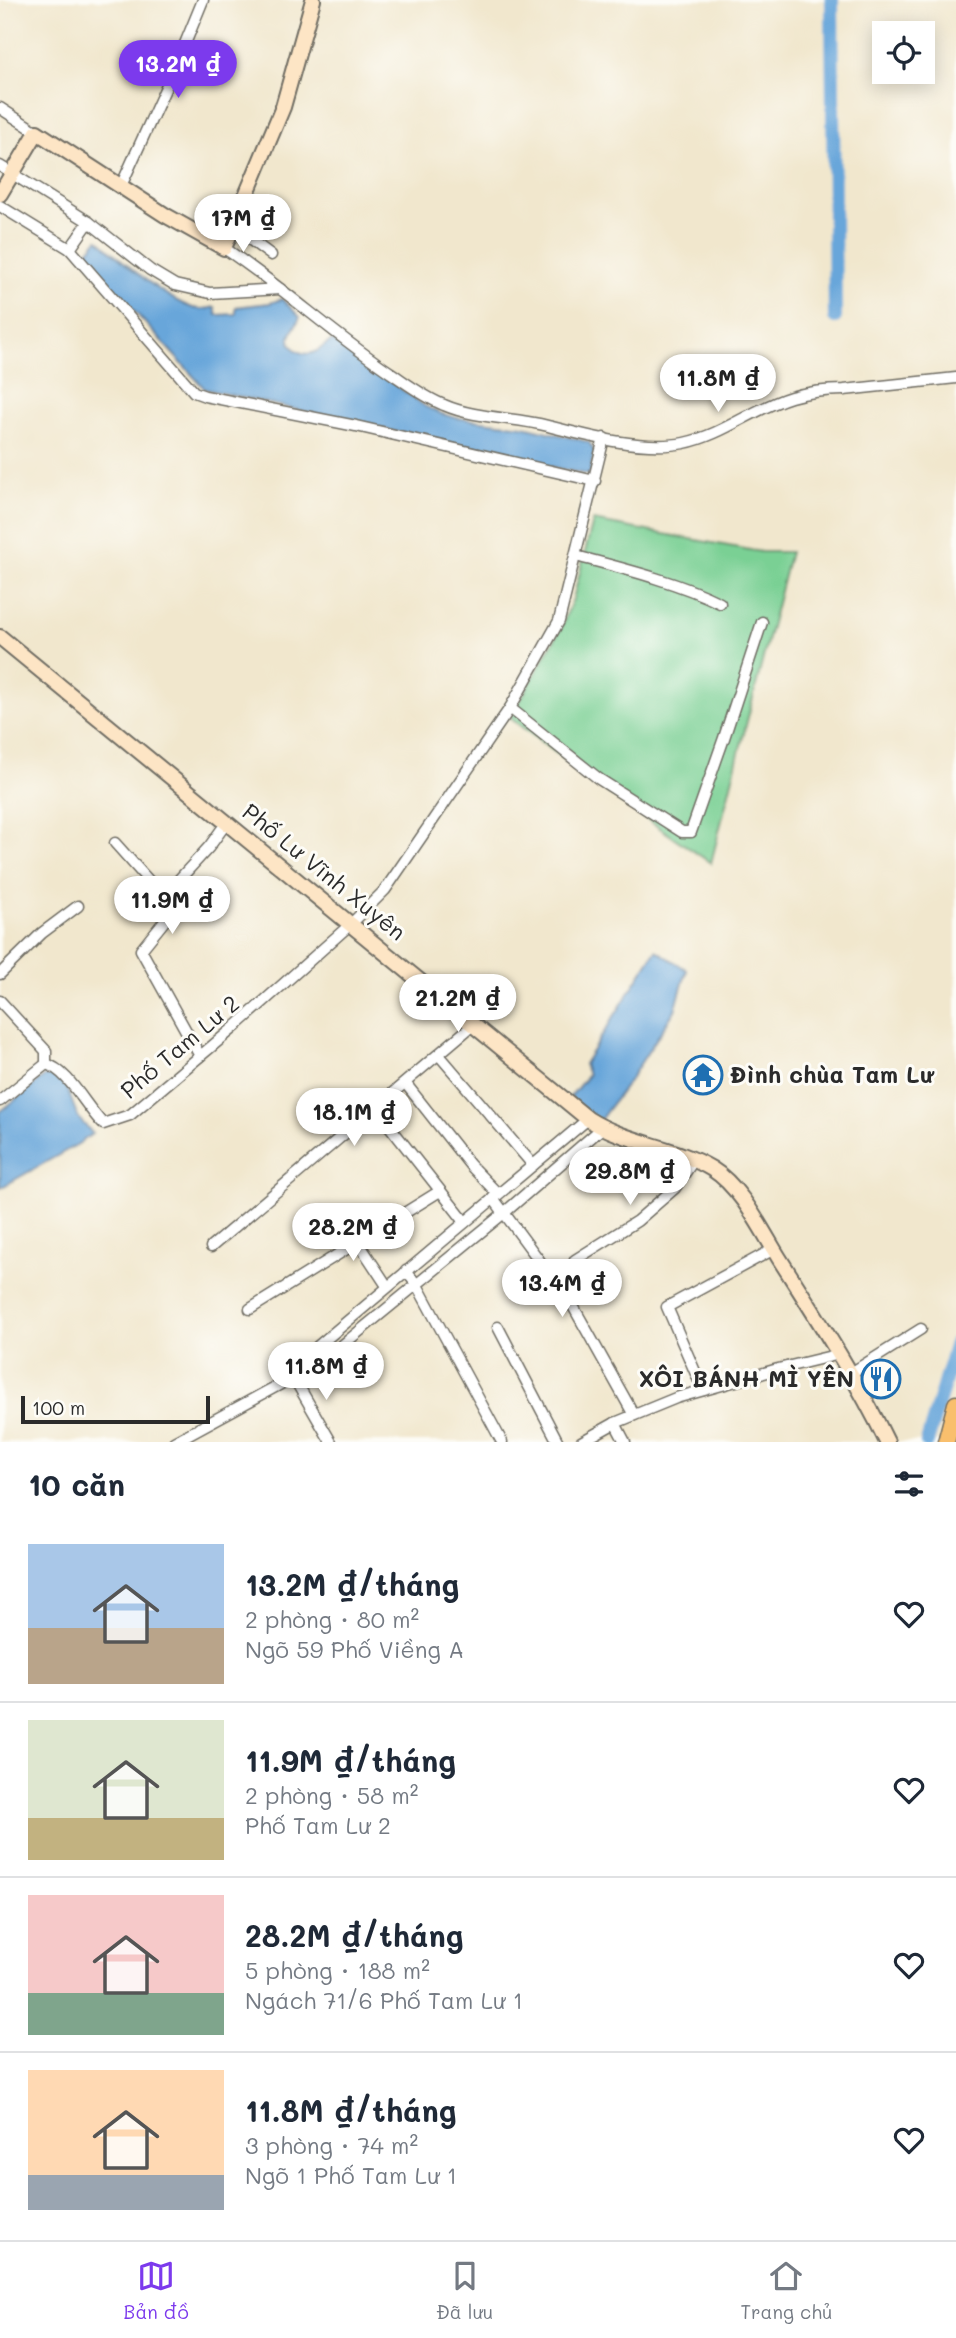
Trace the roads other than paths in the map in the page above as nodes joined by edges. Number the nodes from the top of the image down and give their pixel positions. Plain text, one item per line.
1 (202, 0) edge
2 (313, 0) edge
3 (0, 108) edge
4 (37, 132) junction
5 (6, 170) edge
6 (121, 186) junction
7 (0, 194) edge
8 (0, 206) edge
9 (89, 222) junction
10 (233, 228) junction
11 (224, 248) junction
12 (70, 249) junction
13 (271, 255) dead end
14 (281, 289) junction
15 (956, 378) edge
16 (604, 438) junction
17 (595, 481) junction
18 (576, 556) junction
19 (720, 603) dead end
20 (762, 622) dead end
21 (0, 637) edge
22 (510, 708) junction
23 (227, 822) junction
24 (115, 843) dead end
25 (163, 897) junction
26 (78, 906) dead end
27 (352, 923) junction
28 (0, 974) edge
29 (0, 1001) edge
30 (474, 1024) junction
31 (439, 1055) junction
32 (200, 1056) junction
33 (46, 1064) junction
34 (406, 1084) junction
35 (0, 1101) edge
36 (376, 1109) junction
37 (588, 1119) junction
38 (602, 1128) junction
39 (693, 1160) junction
40 (533, 1165) junction
41 (440, 1191) junction
42 (496, 1196) junction
43 (504, 1213) junction
44 (465, 1222) junction
45 (358, 1242) junction
46 (211, 1247) dead end
47 (774, 1249) junction
48 (575, 1260) dead end
49 (405, 1271) junction
50 (417, 1285) junction
51 (387, 1286) junction
52 (250, 1309) dead end
53 (498, 1327) dead end
54 (921, 1329) dead end
55 (840, 1354) junction
56 (851, 1373) junction
57 (294, 1378) junction
58 (703, 1390) junction
59 (956, 1404) edge
60 (634, 1415) junction
61 (615, 1423) junction
62 (174, 1442) edge
63 (331, 1442) edge
64 (502, 1442) edge
65 (558, 1442) edge
66 (580, 1442) edge
67 (625, 1442) edge
68 (887, 1442) edge
69 (946, 1442) edge

1 - 6 street
2 - 10 street
3 - 4 street
4 - 5 street
4 - 6 street
5 - 7 street
5 - 9 street
6 - 11 street
8 - 12 street
9 - 12 street
9 - 14 street
10 - 11 street
10 - 13 street
11 - 14 street
12 - 17 street
14 - 16 street
15 - 16 street
16 - 17 street, Phố Tam Lư 2
17 - 18 street, Phố Tam Lư 2
18 - 19 street
18 - 22 street, Phố Tam Lư 2
20 - 22 street
21 - 23 street, Phố Lư Vĩnh Xuyên
22 - 27 street, Phố Tam Lư 2
23 - 25 street
23 - 27 street, Phố Lư Vĩnh Xuyên
24 - 25 street
25 - 32 street
26 - 28 street
27 - 30 street, Phố Lư Vĩnh Xuyên
27 - 32 street, Phố Tam Lư 2
29 - 33 street
30 - 31 street
30 - 37 street, Phố Lư Vĩnh Xuyên
31 - 34 street
31 - 40 street
32 - 33 street, Phố Tam Lư 2
33 - 35 street
34 - 36 street
34 - 42 street
36 - 41 street
36 - 46 street
37 - 38 street, Phố Lư Vĩnh Xuyên
37 - 40 street
38 - 39 street, Phố Lư Vĩnh Xuyên
38 - 43 street
39 - 47 street, Phố Lư Vĩnh Xuyên
39 - 48 street
40 - 42 street
41 - 44 street
41 - 45 street
42 - 43 street
42 - 44 street
43 - 50 street
43 - 60 street
44 - 49 street
45 - 51 street
45 - 52 street
47 - 55 street, Phố Lư Vĩnh Xuyên
47 - 58 street
49 - 50 street
49 - 51 street
50 - 57 street
50 - 64 street
51 - 57 street
53 - 65 street
54 - 56 street
55 - 56 street, Phố Lư Vĩnh Xuyên
55 - 58 street
56 - 68 street, Phố Lư Vĩnh Xuyên
57 - 62 street
57 - 63 street
58 - 60 street
59 - 69 main road
60 - 61 street
61 - 66 street
61 - 67 street

